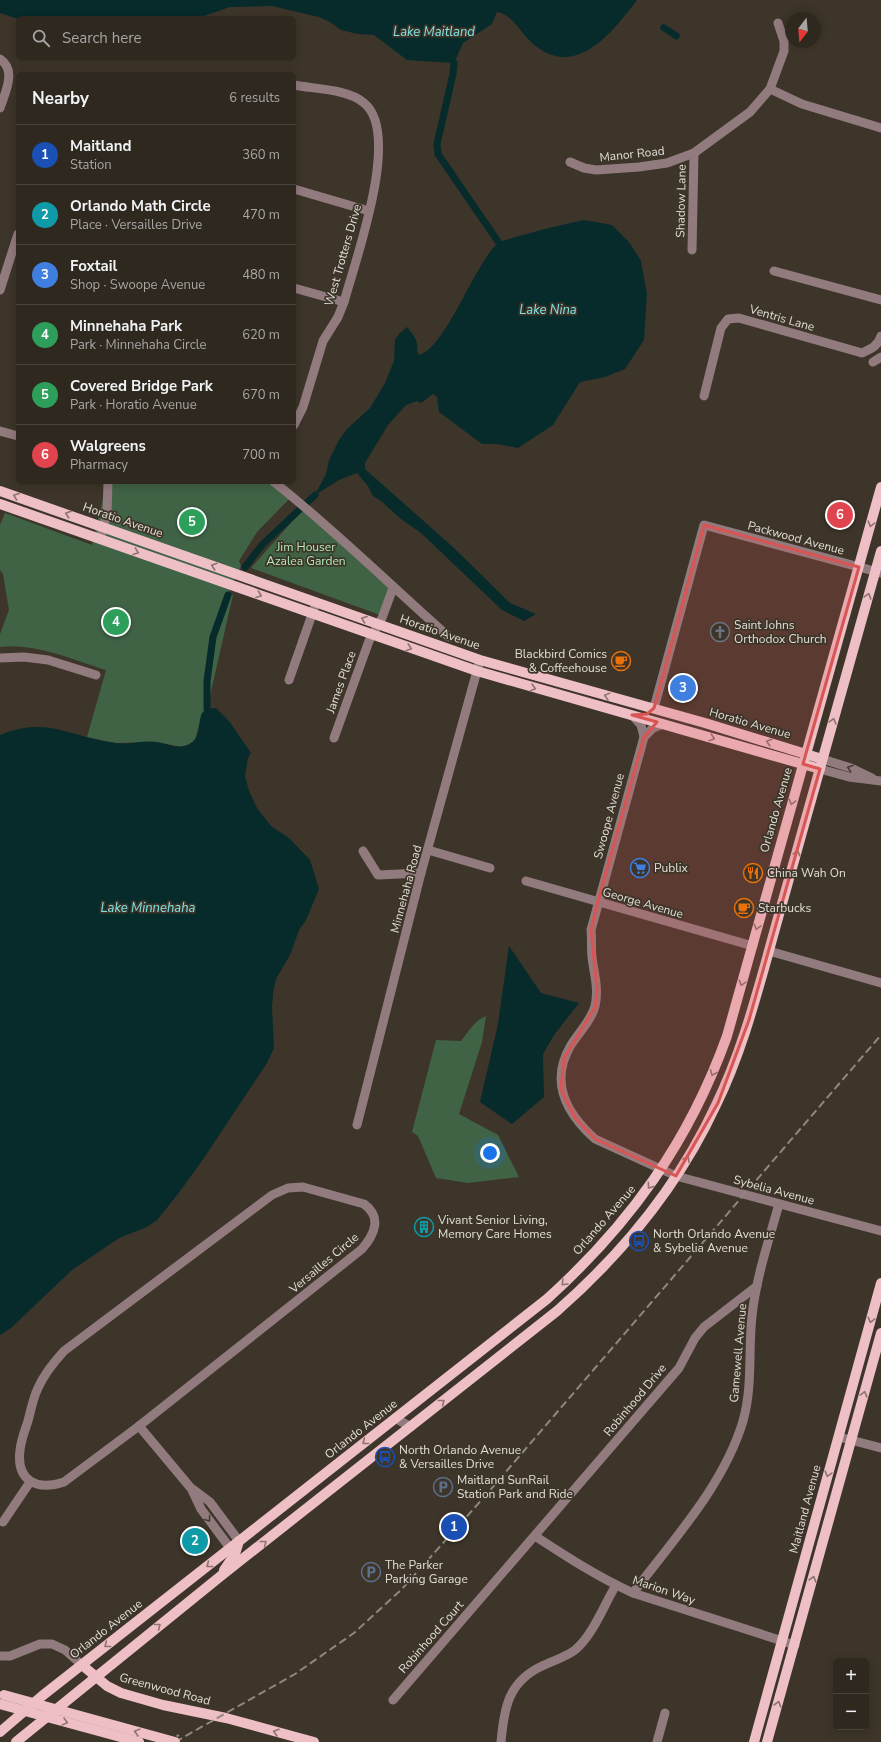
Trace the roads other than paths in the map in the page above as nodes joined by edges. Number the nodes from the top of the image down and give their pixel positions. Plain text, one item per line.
1 (778, 23) dead end
2 (0, 59) edge
3 (296, 85) edge
4 (770, 89) junction
5 (0, 108) edge
6 (881, 128) edge
7 (694, 153) junction
8 (570, 162) dead end
9 (296, 190) edge
10 (369, 211) junction
11 (16, 240) edge
12 (692, 250) dead end
13 (774, 271) dead end
14 (296, 289) edge
15 (0, 290) edge
16 (881, 300) edge
17 (344, 302) junction
18 (881, 336) edge
19 (704, 396) dead end
20 (296, 421) edge
21 (0, 430) edge
22 (16, 435) edge
23 (108, 484) edge
24 (276, 484) edge
25 (881, 487) edge
26 (0, 491) edge
27 (0, 504) edge
28 (104, 527) junction
29 (100, 539) junction
30 (881, 551) edge
31 (859, 567) junction
32 (878, 572) edge
33 (393, 588) junction
34 (317, 602) junction
35 (313, 614) junction
36 (379, 625) junction
37 (373, 635) junction
38 (449, 637) dead end
39 (0, 658) edge
40 (480, 660) junction
41 (476, 671) junction
42 (96, 675) dead end
43 (289, 680) dead end
44 (649, 707) junction
45 (632, 715) junction
46 (663, 724) junction
47 (644, 737) junction
48 (334, 738) dead end
49 (806, 753) junction
50 (802, 764) junction
51 (821, 764) junction
52 (879, 781) edge
53 (428, 850) junction
54 (363, 851) dead end
55 (490, 868) dead end
56 (421, 873) junction
57 (526, 881) dead end
58 (598, 902) junction
59 (753, 946) junction
60 (769, 951) junction
61 (881, 983) edge
62 (357, 1125) dead end
63 (662, 1169) junction
64 (676, 1176) junction
65 (778, 1204) junction
66 (881, 1231) edge
67 (881, 1283) edge
68 (758, 1286) junction
69 (881, 1333) edge
70 (396, 1418) junction
71 (139, 1426) junction
72 (411, 1427) junction
73 (839, 1437) junction
74 (851, 1440) junction
75 (881, 1448) edge
76 (30, 1482) junction
77 (190, 1487) junction
78 (3, 1522) dead end
79 (256, 1527) junction
80 (535, 1536) junction
81 (239, 1540) junction
82 (230, 1548) junction
83 (246, 1557) junction
84 (222, 1575) junction
85 (616, 1585) junction
86 (633, 1593) junction
87 (782, 1640) junction
88 (795, 1645) junction
89 (0, 1656) edge
90 (82, 1666) junction
91 (96, 1677) junction
92 (1, 1698) edge
93 (393, 1700) dead end
94 (665, 1713) dead end
95 (0, 1732) edge
96 (16, 1742) edge
97 (139, 1742) edge
98 (175, 1742) edge
99 (314, 1742) edge
100 (501, 1742) edge
101 (657, 1742) edge
102 (754, 1742) edge
103 (767, 1742) edge

1 - 4 street, Manor Road
2 - 5 street
3 - 10 street, West Trotters Drive
4 - 6 street
4 - 7 street, Manor Road
7 - 8 street, Manor Road
7 - 12 street, Shadow Lane
9 - 10 street
10 - 17 street, West Trotters Drive
11 - 15 street
13 - 16 street
14 - 17 street
17 - 20 street, West Trotters Drive
18 - 19 street, Ventris Lane
21 - 22 street
23 - 28 street
24 - 33 street
25 -> 31 main road, Orlando Avenue
28 -> 26 main road, Horatio Avenue
27 - 29 main road, Horatio Avenue
28 - 29 street
34 -> 28 main road, Horatio Avenue
29 -> 35 main road, Horatio Avenue
30 - 32 main road
31 - 32 street, Packwood Avenue
31 - 44 street, Packwood Avenue
31 - 49 main road, Orlando Avenue
51 -> 32 main road
33 - 36 street, James Place
33 - 38 street
34 - 35 street
36 -> 34 main road, Horatio Avenue
35 - 37 main road, Horatio Avenue
35 - 43 street
36 - 37 street, James Place
36 - 40 main road, Horatio Avenue
37 -> 41 main road, Horatio Avenue
37 - 48 street, James Place
39 - 42 street
40 - 41 street, Minnehaha Road
44 -> 40 main road, Horatio Avenue
41 -> 45 main road, Horatio Avenue
41 - 53 street, Minnehaha Road
44 - 45 main road
49 -> 44 main road, Horatio Avenue
45 - 46 main road, Horatio Avenue
45 - 47 street
46 - 47 street
46 -> 50 main road, Horatio Avenue
47 - 58 street, Swoope Avenue
49 - 50 main road, Orlando Avenue
49 - 51 main road, Horatio Avenue
50 - 51 main road, Horatio Avenue
50 -> 59 main road, Orlando Avenue
51 - 52 street, Horatio Avenue
60 -> 51 main road
53 - 55 street
53 - 56 street, Minnehaha Road
54 - 56 street
56 - 62 street, Minnehaha Road
57 - 58 street, George Avenue
58 - 59 street, George Avenue
58 - 63 street, Swoope Avenue
59 -> 63 main road, Orlando Avenue
60 - 61 street
64 -> 60 main road
63 - 64 street, Sybelia Avenue
63 -> 70 main road, Orlando Avenue
64 - 65 street, Sybelia Avenue
72 -> 64 main road
65 - 66 street, Sybelia Avenue
65 - 68 street, Gamewell Avenue
67 -> 73 main road, Maitland Avenue
68 - 80 street, Robinhood Drive
68 - 86 street, Gamewell Avenue
74 -> 69 main road
70 - 72 street
70 -> 79 main road, Orlando Avenue
71 - 76 street, Versailles Circle
71 - 76 street, Versailles Circle
71 - 77 street
83 -> 72 main road
73 - 74 street
73 -> 87 main road, Maitland Avenue
74 - 75 street
88 -> 74 main road
76 - 78 street
77 - 81 street
77 -> 82 street
79 - 81 main road, Orlando Avenue
79 - 83 main road
80 - 85 street, Marion Way
80 - 93 street, Robinhood Court
81 - 82 main road, Orlando Avenue
81 - 84 main road
82 -> 90 main road, Orlando Avenue
83 - 84 main road
91 -> 84 main road
85 - 86 street, Marion Way
85 - 100 street
86 - 87 street, Marion Way
87 - 88 street, Marion Way
87 - 102 main road, Maitland Avenue
103 -> 88 main road
89 - 90 street
90 - 91 main road, Greenwood Road
90 - 95 main road, Orlando Avenue
91 - 96 main road
99 -> 91 main road, Greenwood Road
92 -> 97 main road, bridge
98 -> 92 main road, bridge
94 - 101 street

